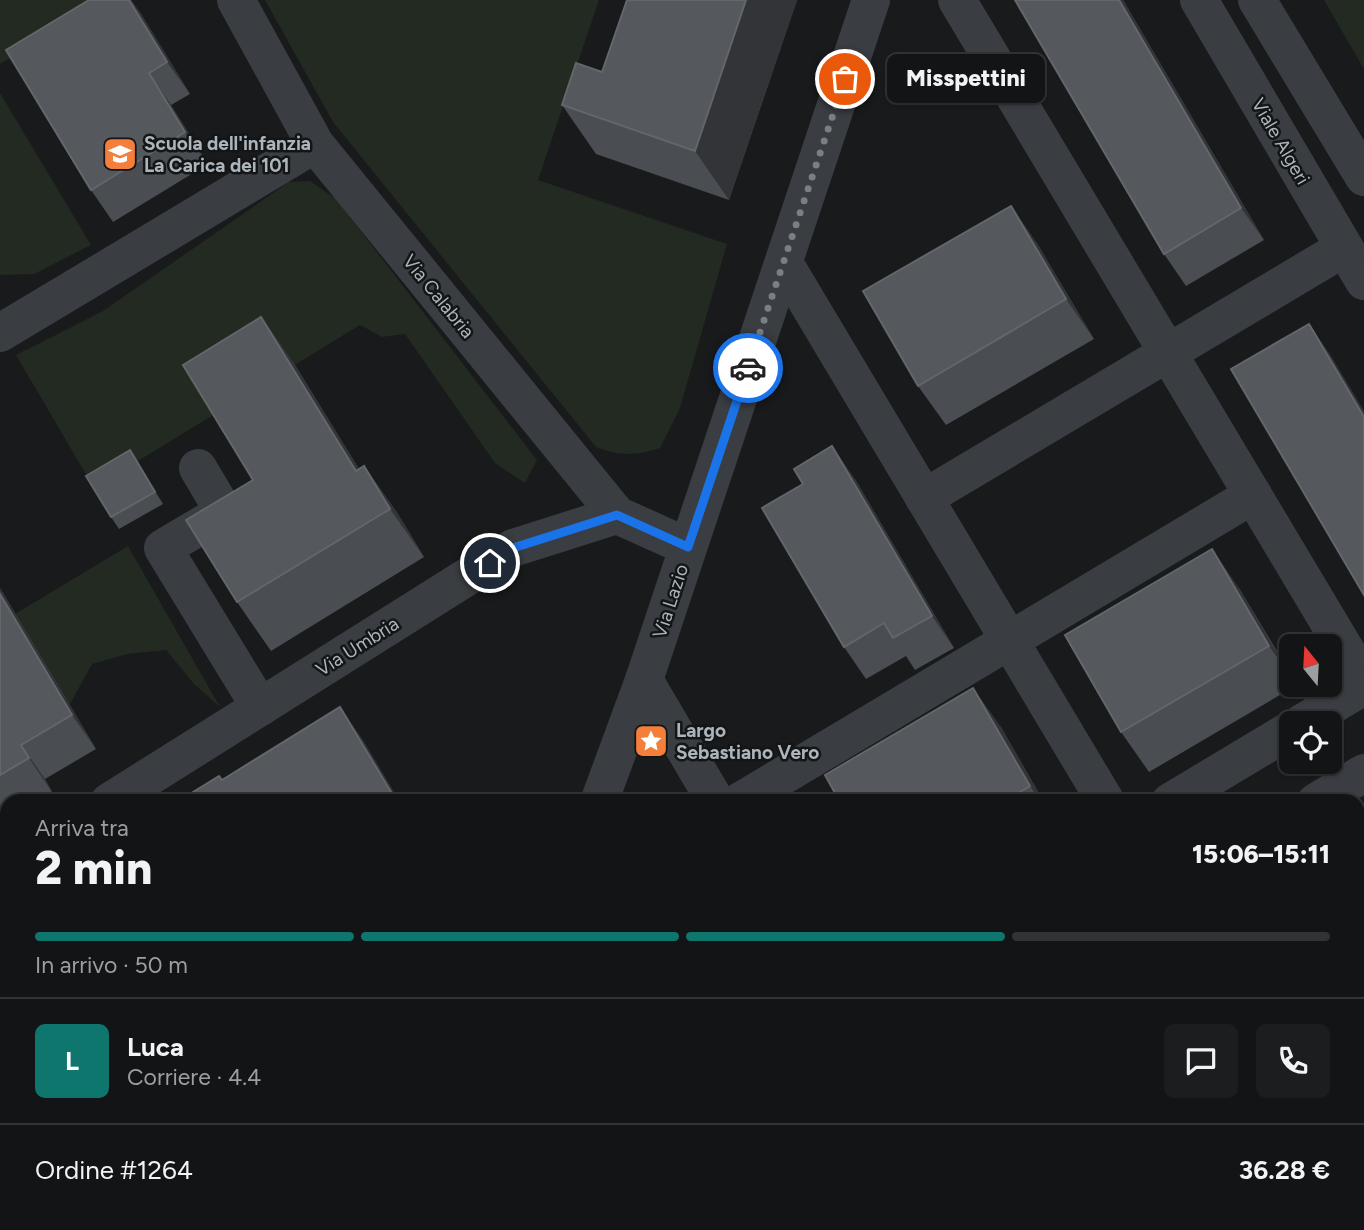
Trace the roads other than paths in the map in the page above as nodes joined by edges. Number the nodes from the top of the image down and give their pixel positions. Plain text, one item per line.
1 (236, 0) edge
2 (871, 0) edge
3 (957, 0) edge
4 (1199, 0) edge
5 (1257, 0) edge
6 (315, 144) junction
7 (1364, 177) edge
8 (1344, 248) junction
9 (784, 263) junction
10 (1364, 281) edge
11 (0, 333) edge
12 (1167, 353) junction
13 (198, 468) dead end
14 (1253, 495) junction
15 (924, 498) junction
16 (617, 515) junction
17 (688, 547) junction
18 (1009, 640) junction
19 (644, 680) junction
20 (1364, 684) edge
21 (260, 707) junction
22 (1321, 711) edge
23 (1279, 737) edge
24 (1364, 773) edge
25 (122, 794) edge
26 (602, 794) edge
27 (711, 794) edge
28 (752, 794) edge
29 (1101, 794) edge
30 (1183, 794) edge
31 (1329, 794) edge

1 - 6 street, Via Calabria
2 - 9 street, Via Lazio
3 - 12 street
4 - 8 street, Viale Algeri
5 - 7 street
6 - 11 street
6 - 16 street, Via Calabria
8 - 10 street, Viale Algeri
8 - 12 street
9 - 15 street
9 - 17 street, Via Lazio
12 - 14 street
12 - 15 street
13 - 21 street
14 - 18 street
14 - 20 street
15 - 18 street
16 - 17 street, Via Calabria
16 - 21 street, Via Umbria
17 - 19 street, Via Lazio
18 - 28 street
18 - 29 street
19 - 26 street, Via Lazio
19 - 27 street
20 - 22 street
21 - 25 street, Via Umbria
23 - 30 street
24 - 31 street

